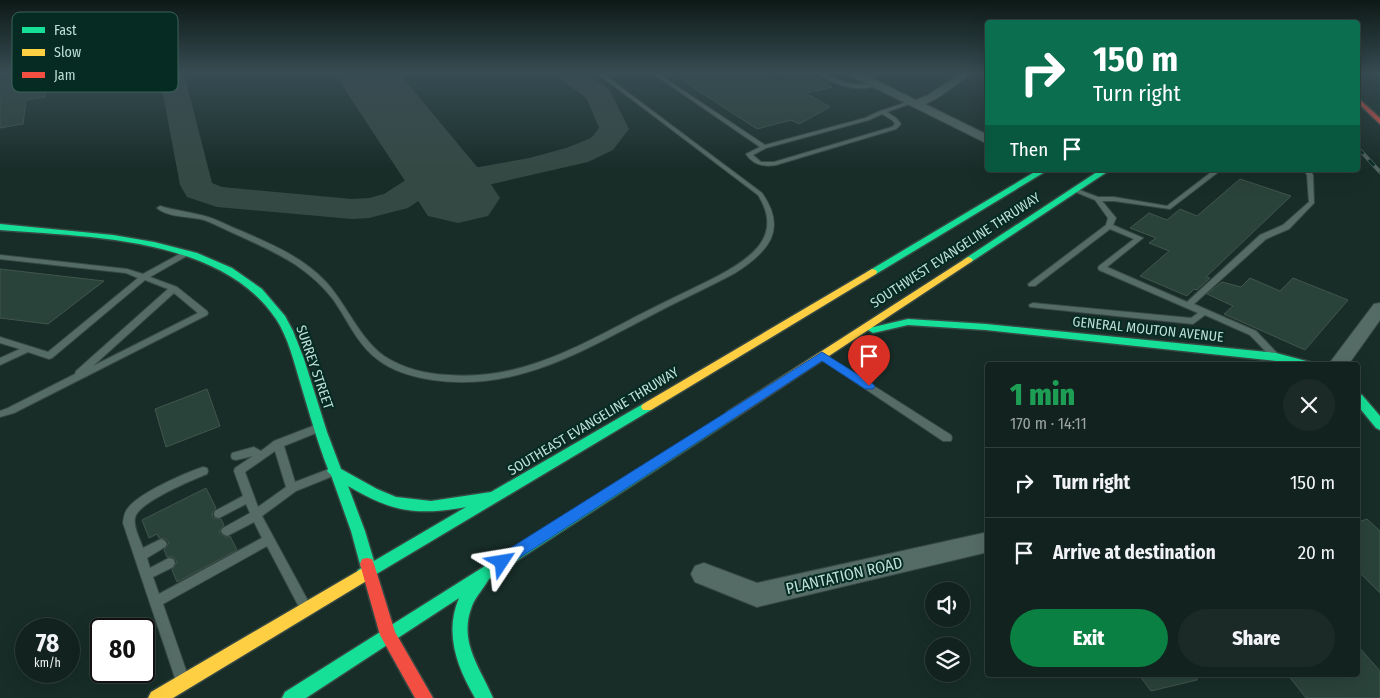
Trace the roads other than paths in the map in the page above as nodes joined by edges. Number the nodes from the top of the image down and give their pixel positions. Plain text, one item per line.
1 (642, 106) edge
2 (702, 106) edge
3 (904, 106) edge
4 (918, 106) edge
5 (1364, 106) edge
6 (882, 112) junction
7 (1380, 122) edge
8 (985, 139) edge
9 (764, 147) junction
10 (1040, 172) edge
11 (1103, 172) edge
12 (1215, 172) edge
13 (1308, 172) edge
14 (1072, 178) dead end
15 (1005, 179) dead end
16 (1024, 181) junction
17 (1076, 190) junction
18 (1054, 193) junction
19 (1097, 199) junction
20 (160, 208) dead end
21 (964, 217) junction
22 (1108, 226) junction
23 (3, 230) edge
24 (188, 253) junction
25 (0, 257) edge
26 (144, 277) junction
27 (933, 282) junction
28 (1032, 284) dead end
29 (173, 289) junction
30 (927, 298) dead end
31 (1033, 305) dead end
32 (1188, 305) junction
33 (1380, 308) edge
34 (1204, 312) junction
35 (938, 313) dead end
36 (986, 327) junction
37 (0, 340) edge
38 (28, 349) junction
39 (822, 356) junction
40 (1276, 357) junction
41 (0, 362) edge
42 (1295, 362) edge
43 (1340, 362) edge
44 (69, 382) junction
45 (1360, 400) edge
46 (0, 414) edge
47 (1380, 425) edge
48 (320, 427) junction
49 (947, 438) dead end
50 (278, 444) junction
51 (236, 456) dead end
52 (261, 456) junction
53 (203, 471) dead end
54 (334, 471) junction
55 (292, 488) junction
56 (499, 495) junction
57 (248, 498) junction
58 (219, 514) dead end
59 (256, 515) junction
60 (227, 531) dead end
61 (268, 540) junction
62 (985, 543) edge
63 (161, 544) dead end
64 (141, 555) junction
65 (169, 563) dead end
66 (486, 572) junction
67 (369, 573) junction
68 (704, 574) dead end
69 (147, 575) junction
70 (156, 602) junction
71 (307, 610) junction
72 (388, 635) junction
73 (183, 683) junction
74 (157, 698) edge
75 (291, 698) edge
76 (424, 698) edge
77 (484, 698) edge

1 - 20 lane
2 - 9 lane
3 - 6 lane
4 - 8 street
5 - 7 main road
6 - 9 lane
6 - 9 lane
10 - 16 main road, SOUTHEAST EVANGELINE THRUWAY
11 - 17 main road, SOUTHWEST EVANGELINE THRUWAY
12 - 19 lane
13 - 32 lane
14 - 18 main road
15 - 21 main road
16 - 18 main road
16 - 21 main road, SOUTHEAST EVANGELINE THRUWAY
17 - 18 main road, SOUTHWEST EVANGELINE THRUWAY
17 - 19 lane
18 - 27 main road, SOUTHWEST EVANGELINE THRUWAY
19 - 22 lane
21 - 56 main road, SOUTHEAST EVANGELINE THRUWAY
22 - 28 lane
22 - 32 lane
23 - 24 main road, SURREY STREET
24 - 26 lane
24 - 48 main road, SURREY STREET
25 - 26 lane
26 - 29 lane
26 - 38 lane
27 - 30 main road
27 - 39 main road, SOUTHWEST EVANGELINE THRUWAY
29 - 44 lane
29 - 44 lane
31 - 34 lane
32 - 34 lane
33 - 43 street
34 - 40 lane
35 - 36 main road
36 - 39 main road
36 - 40 main road, GENERAL MOUTON AVENUE
37 - 38 lane
38 - 41 lane
39 - 49 lane
39 - 66 main road
40 - 42 main road, GENERAL MOUTON AVENUE
44 - 46 lane
45 - 47 main road
48 - 50 lane
48 - 54 main road, SURREY STREET
50 - 52 lane
50 - 55 lane
51 - 52 lane
52 - 57 lane
53 - 64 lane
54 - 55 lane
54 - 56 main road
54 - 67 main road, SURREY STREET
55 - 59 lane
56 - 67 main road, SOUTHEAST EVANGELINE THRUWAY
57 - 58 lane
57 - 59 lane
59 - 60 lane
59 - 61 lane
61 - 70 lane
61 - 71 lane
62 - 68 street, PLANTATION ROAD
63 - 64 lane
64 - 69 lane
65 - 69 lane
66 - 72 main road
66 - 77 main road
67 - 71 main road, SOUTHEAST EVANGELINE THRUWAY
67 - 72 main road, SURREY STREET
69 - 70 lane
70 - 73 lane
71 - 73 main road, SOUTHEAST EVANGELINE THRUWAY
72 - 75 main road
72 - 76 main road, SURREY STREET
73 - 74 main road, SOUTHEAST EVANGELINE THRUWAY

